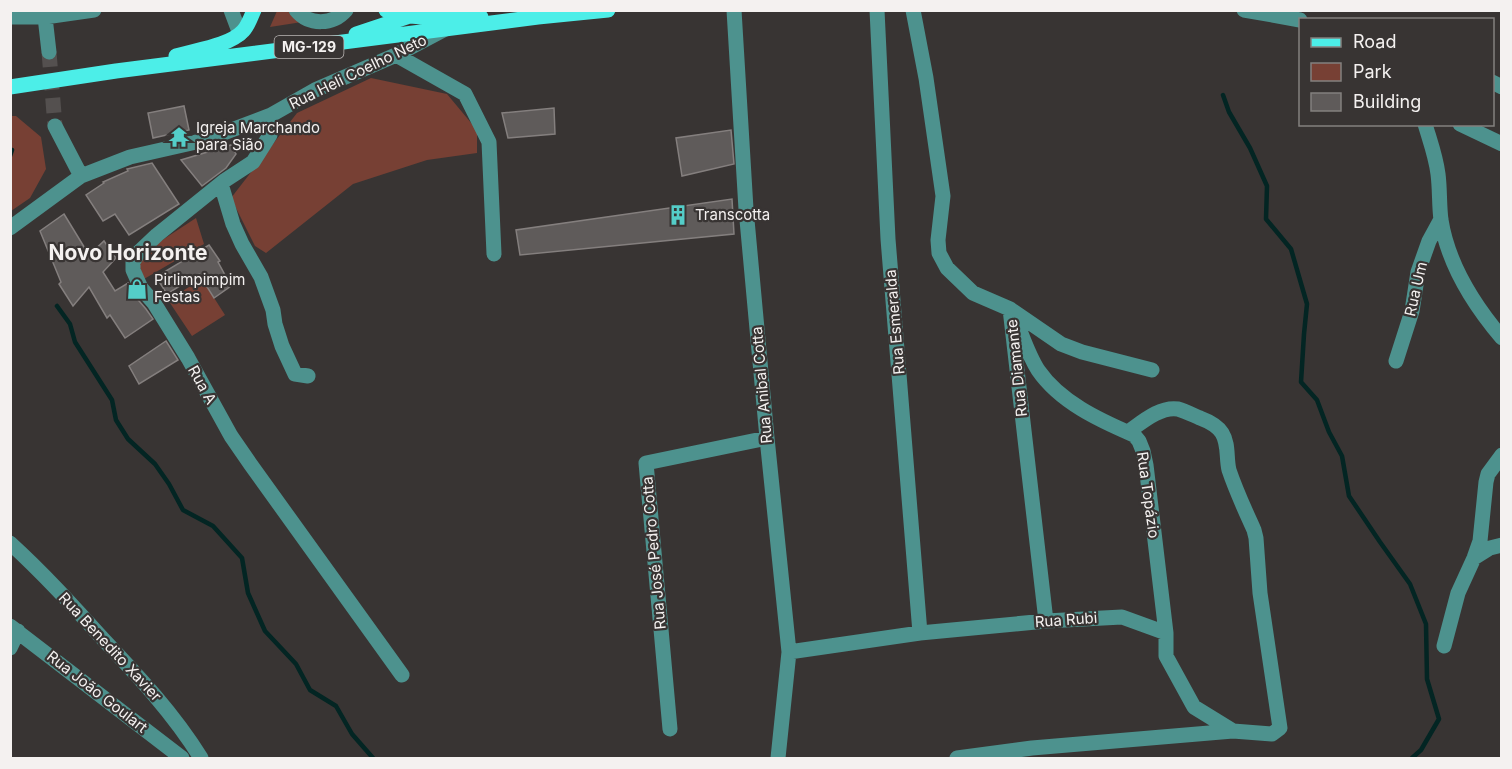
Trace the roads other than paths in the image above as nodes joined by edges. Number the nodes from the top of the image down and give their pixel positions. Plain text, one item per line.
1 (94, 10) edge
2 (231, 10) edge
3 (254, 10) edge
4 (296, 10) edge
5 (346, 10) edge
6 (386, 10) edge
7 (608, 10) edge
8 (734, 10) edge
9 (876, 10) edge
10 (913, 10) edge
11 (1244, 10) edge
12 (410, 16) junction
13 (10, 17) edge
14 (45, 17) junction
15 (538, 17) junction
16 (1299, 20) edge
17 (446, 29) junction
18 (240, 34) junction
19 (331, 44) junction
20 (49, 51) tunnel mouth
21 (396, 55) junction
22 (116, 71) junction
23 (10, 87) edge
24 (271, 115) junction
25 (55, 126) tunnel mouth
26 (1426, 126) edge
27 (1464, 126) edge
28 (1502, 144) edge
29 (81, 176) junction
30 (221, 184) junction
31 (1441, 219) junction
32 (10, 228) edge
33 (494, 254) dead end
34 (1010, 309) junction
35 (1502, 338) edge
36 (1396, 361) dead end
37 (1152, 370) dead end
38 (308, 376) dead end
39 (1128, 432) junction
40 (767, 438) junction
41 (1502, 455) edge
42 (10, 543) edge
43 (1502, 545) edge
44 (1474, 558) junction
45 (1046, 621) junction
46 (14, 628) edge
47 (920, 633) junction
48 (1166, 633) junction
49 (1444, 646) dead end
50 (10, 648) edge
51 (789, 652) junction
52 (402, 675) dead end
53 (669, 729) dead end
54 (1233, 731) junction
55 (957, 758) edge
56 (182, 759) edge
57 (201, 759) edge
58 (778, 759) edge

1 - 14 street
2 - 18 street
3 - 18 main road
4 - 5 street
6 - 12 main road
7 - 15 main road, MG-129
8 - 40 street, Rua Anibal Cotta
9 - 47 street, Rua Esmeralda
10 - 34 street, Rua Diamante
11 - 16 street
12 - 15 main road
12 - 19 main road
13 - 14 street
14 - 20 street
15 - 17 main road, MG-129
17 - 19 main road, MG-129
17 - 21 street, Rua Heli Coelho Neto
18 - 22 main road
19 - 22 main road, MG-129
21 - 24 street, Rua Heli Coelho Neto
21 - 33 street
22 - 23 main road, MG-129
24 - 29 street, Rua Heli Coelho Neto
24 - 30 street, Rua A
25 - 29 street
26 - 31 street
27 - 28 street
29 - 32 street, Rua Heli Coelho Neto
30 - 38 street
30 - 52 street, Rua A
31 - 35 street
31 - 36 street, Rua Um
34 - 37 street
34 - 39 street, Rua Topázio
34 - 45 street, Rua Diamante
39 - 48 street, Rua Topázio
39 - 54 street
40 - 51 street, Rua Anibal Cotta
40 - 53 street, Rua José Pedro Cotta
41 - 44 street
42 - 57 street, Rua Benedito Xavier
43 - 44 street
44 - 49 street
45 - 47 street, Rua Rubi
45 - 48 street, Rua Rubi
46 - 50 street
46 - 56 street, Rua João Goulart
47 - 51 street, Rua Rubi
48 - 54 street
51 - 58 street, Rua Anibal Cotta
54 - 55 street

